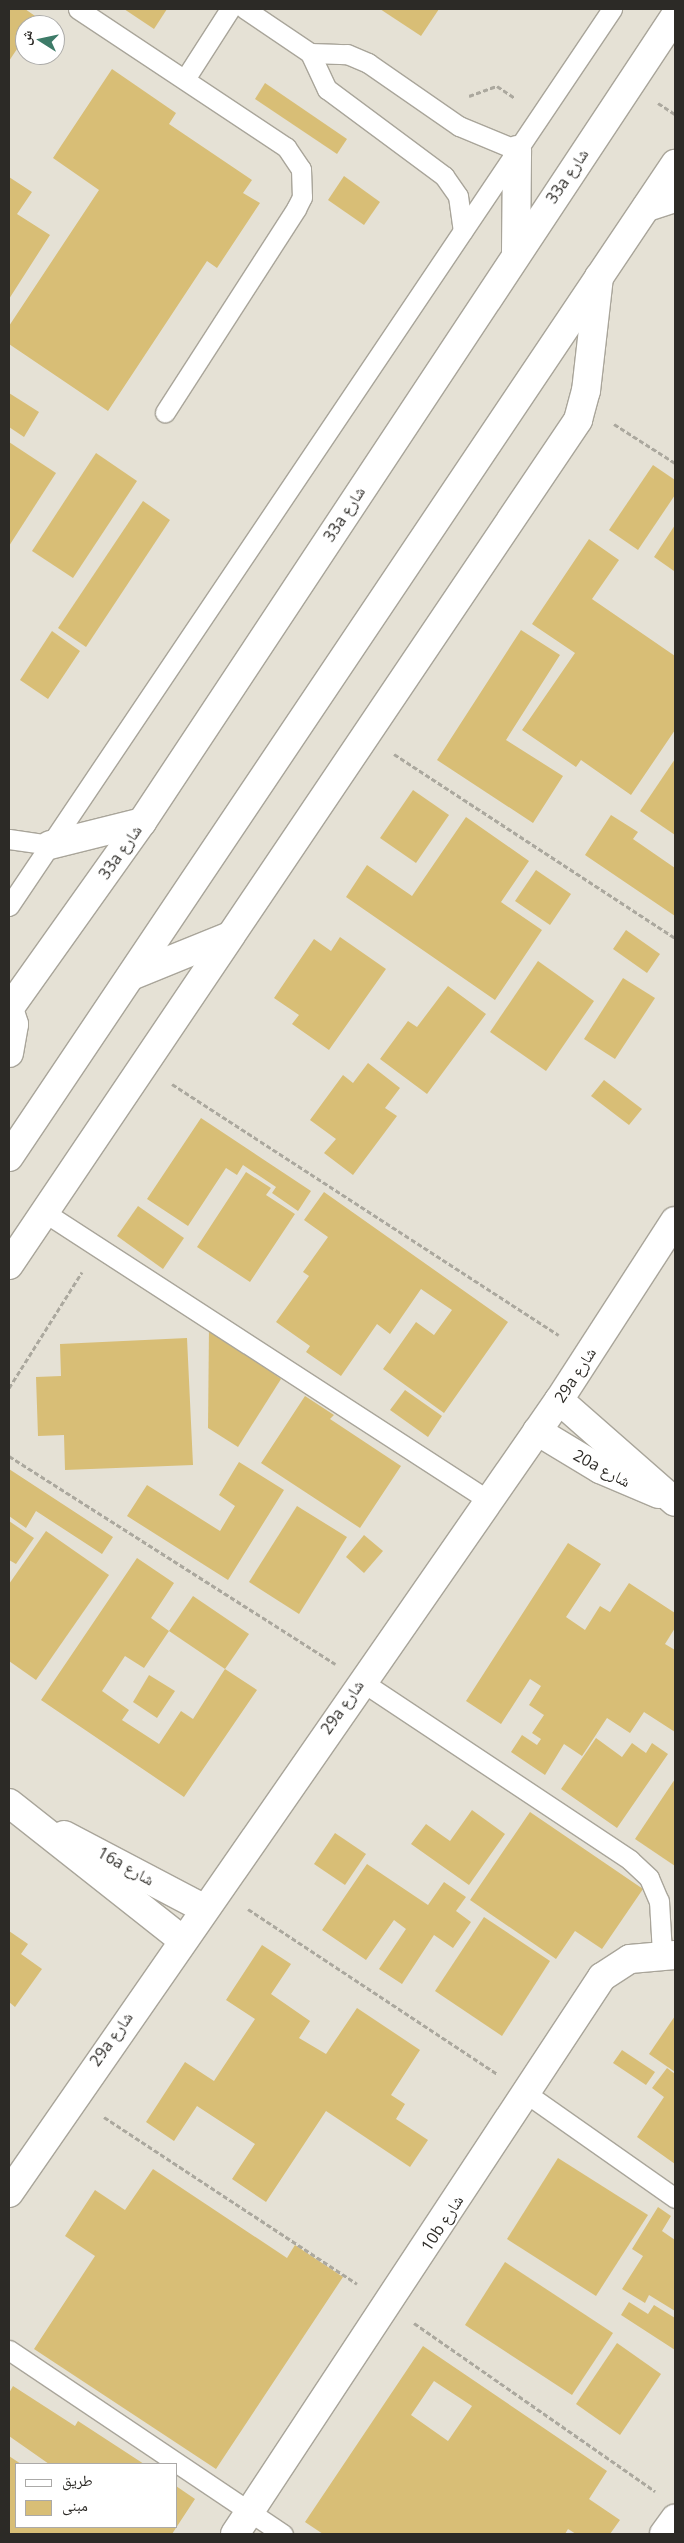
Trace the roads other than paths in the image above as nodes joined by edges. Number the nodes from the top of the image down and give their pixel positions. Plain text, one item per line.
1 (78, 9) edge
2 (230, 9) edge
3 (245, 9) edge
4 (612, 9) edge
5 (675, 16) edge
6 (310, 53) junction
7 (185, 79) junction
8 (517, 150) junction
9 (675, 164) edge
10 (675, 198) edge
11 (647, 207) junction
12 (463, 231) junction
13 (516, 252) junction
14 (599, 277) junction
15 (165, 412) dead end
16 (142, 822) junction
17 (9, 839) edge
18 (50, 845) junction
19 (9, 906) edge
20 (227, 936) junction
21 (131, 976) junction
22 (9, 1009) edge
23 (9, 1053) edge
24 (9, 1156) edge
25 (44, 1212) junction
26 (675, 1221) edge
27 (9, 1265) edge
28 (560, 1400) junction
29 (537, 1431) junction
30 (488, 1500) junction
31 (673, 1500) edge
32 (361, 1681) junction
33 (9, 1803) edge
34 (47, 1829) junction
35 (210, 1898) junction
36 (181, 1939) junction
37 (669, 1954) edge
38 (527, 2094) junction
39 (9, 2192) edge
40 (675, 2198) edge
41 (9, 2350) edge
42 (177, 2463) edge
43 (178, 2464) edge
44 (250, 2512) junction
45 (675, 2518) edge
46 (235, 2534) edge
47 (283, 2534) edge
48 (664, 2534) edge

1 - 7 lane
2 - 7 lane
3 - 6 lane
4 - 8 lane
5 - 13 street, 33a شارع
6 - 8 lane
6 - 12 lane
7 - 15 lane
8 - 12 lane
8 - 13 street
9 - 11 street
10 - 11 street
11 - 14 street
12 - 18 lane
13 - 16 street, 33a شارع
14 - 20 street
14 - 21 street
16 - 18 street
16 - 22 street, 33a شارع
17 - 18 lane
18 - 19 lane
20 - 21 street
20 - 25 street
21 - 24 street
22 - 23 street
25 - 27 street
25 - 30 lane
26 - 28 street, 29a شارع
28 - 29 street, 29a شارع
28 - 31 street, 20a شارع
29 - 30 street, 29a شارع
29 - 31 street, 20a شارع
30 - 32 street, 29a شارع
32 - 35 street, 29a شارع
32 - 37 lane
33 - 34 street, 16a شارع
34 - 35 street, 16a شارع
34 - 36 street, 16a شارع
35 - 36 street, 29a شارع
36 - 39 street, 29a شارع
37 - 38 street, 10b شارع
38 - 40 lane
38 - 44 street, 10b شارع
41 - 42 lane
43 - 44 lane
44 - 46 street, 10b شارع
44 - 47 lane
45 - 48 street

